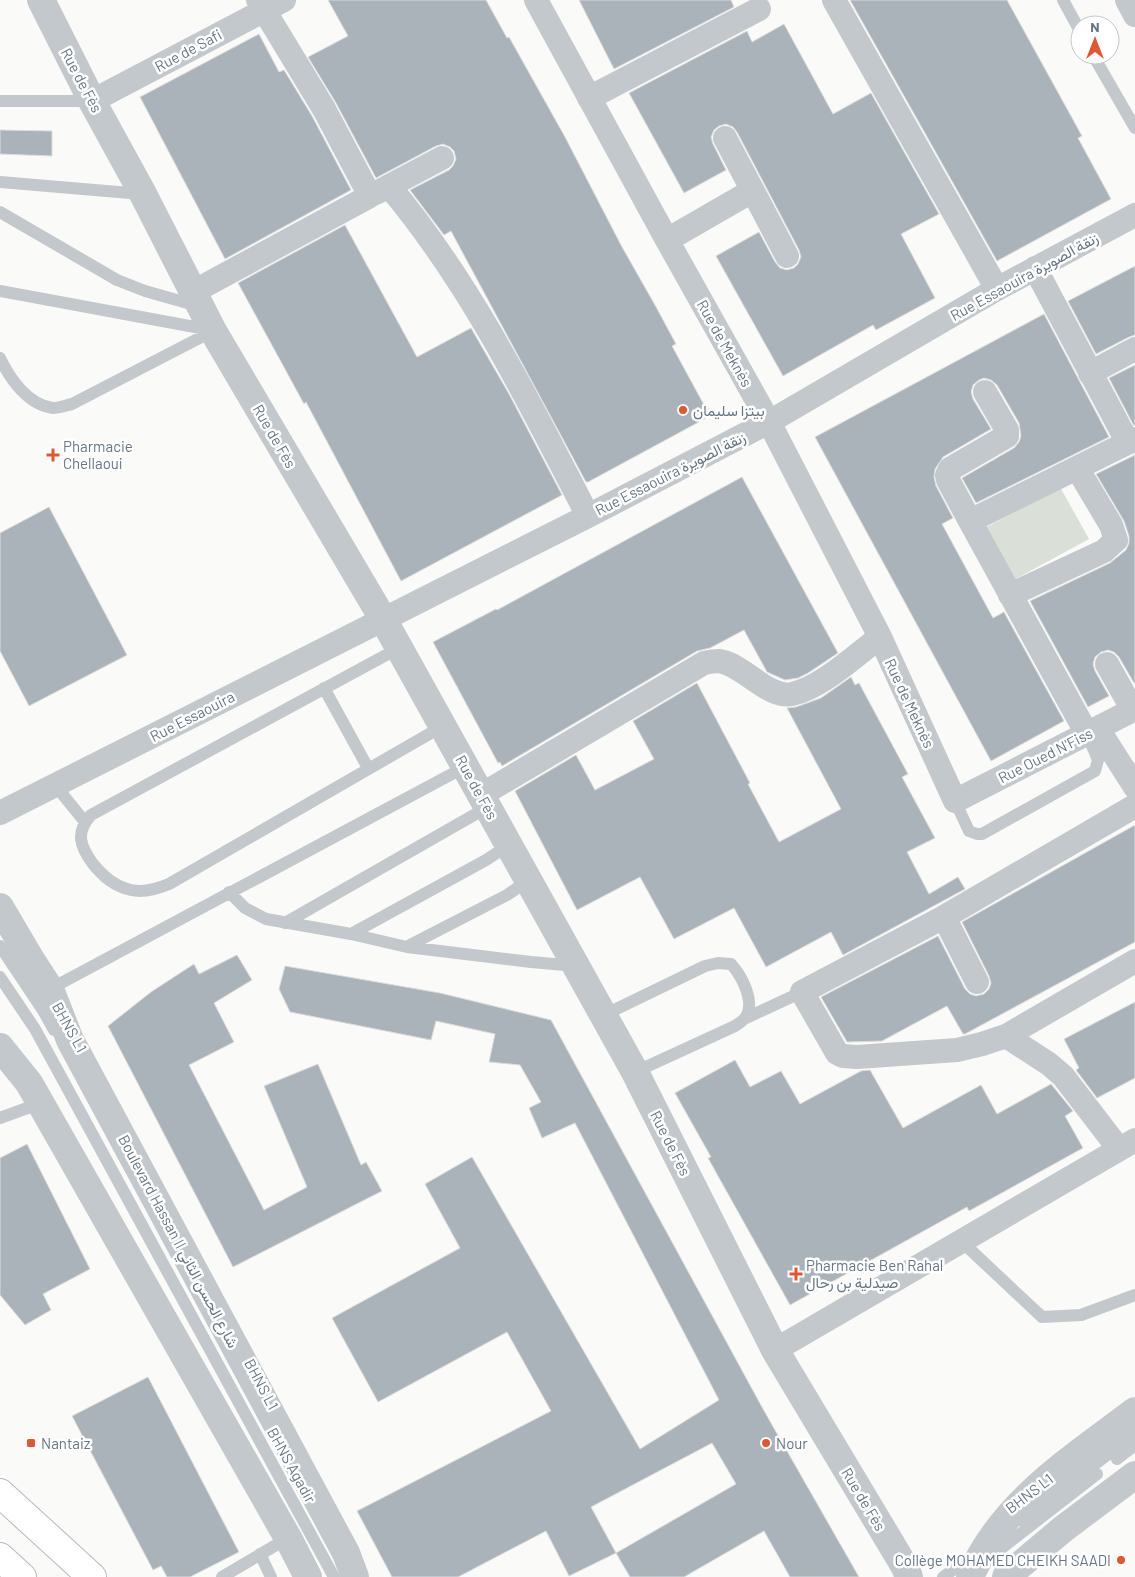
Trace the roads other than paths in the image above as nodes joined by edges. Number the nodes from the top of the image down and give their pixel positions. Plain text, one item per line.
1 (41, 0) edge
2 (536, 0) edge
3 (834, 0) edge
4 (1062, 0) edge
5 (1127, 0) edge
6 (269, 3) edge
7 (763, 3) edge
8 (1070, 15) edge
9 (1135, 15) edge
10 (1099, 65) edge
11 (589, 98) junction
12 (0, 101) edge
13 (92, 101) junction
14 (1135, 128) edge
15 (725, 138) dead end
16 (442, 158) dead end
17 (0, 182) edge
18 (752, 190) junction
19 (379, 191) junction
20 (143, 194) junction
21 (0, 212) edge
22 (1135, 215) edge
23 (666, 240) junction
24 (787, 256) dead end
25 (1035, 268) junction
26 (997, 289) junction
27 (0, 290) edge
28 (197, 299) junction
29 (213, 331) junction
30 (1135, 349) edge
31 (0, 358) edge
32 (1090, 373) junction
33 (985, 392) dead end
34 (769, 422) junction
35 (1131, 441) edge
36 (1077, 468) junction
37 (588, 516) junction
38 (970, 521) junction
39 (1010, 595) junction
40 (383, 619) junction
41 (880, 638) junction
42 (399, 648) junction
43 (1106, 664) dead end
44 (324, 688) junction
45 (1134, 709) edge
46 (443, 726) junction
47 (1093, 731) junction
48 (465, 766) junction
49 (368, 768) junction
50 (55, 784) junction
51 (1135, 787) edge
52 (485, 801) junction
53 (955, 801) junction
54 (1135, 806) edge
55 (0, 813) edge
56 (85, 822) junction
57 (509, 845) junction
58 (529, 880) junction
59 (229, 892) junction
60 (0, 907) edge
61 (944, 917) junction
62 (285, 923) junction
63 (351, 934) junction
64 (0, 946) edge
65 (407, 947) junction
66 (1135, 961) edge
67 (577, 966) junction
68 (0, 977) edge
69 (977, 982) dead end
70 (50, 989) junction
71 (802, 992) junction
72 (604, 1015) junction
73 (746, 1018) junction
74 (1006, 1036) junction
75 (0, 1047) edge
76 (635, 1072) junction
77 (41, 1103) junction
78 (0, 1118) edge
79 (1127, 1145) edge
80 (961, 1241) junction
81 (1135, 1295) edge
82 (775, 1350) junction
83 (1135, 1411) edge
84 (1135, 1434) edge
85 (1135, 1445) edge
86 (1135, 1475) edge
87 (0, 1493) edge
88 (288, 1538) junction
89 (988, 1544) junction
90 (260, 1554) junction
91 (0, 1556) edge
92 (969, 1575) edge
93 (22, 1577) edge
94 (92, 1577) edge
95 (222, 1577) edge
96 (271, 1577) edge
97 (308, 1577) edge
98 (334, 1577) edge
99 (346, 1577) edge
100 (355, 1577) edge
101 (909, 1577) edge
102 (943, 1577) edge
103 (1006, 1577) edge

1 - 13 street, Rue de Fès
2 - 11 street, Rue de Meknès
3 - 26 street
4 - 8 lane
5 - 9 street
6 - 13 street, Rue de Safi
6 - 19 street
7 - 11 street
10 - 14 lane
11 - 23 street, Rue de Meknès
12 - 13 lane
13 - 20 street, Rue de Fès
15 - 18 street
16 - 19 street
17 - 20 lane
18 - 23 street
18 - 24 street
19 - 28 street
19 - 37 street
20 - 28 street, Rue de Fès
21 - 28 lane
22 - 25 street, Rue Essaouira زنقة الصويرة
23 - 34 street, Rue de Meknès
25 - 26 street, Rue Essaouira زنقة الصويرة
25 - 32 street
26 - 34 street, Rue Essaouira زنقة الصويرة
27 - 29 lane
28 - 29 street, Rue de Fès
29 - 31 lane
29 - 40 street, Rue de Fès
30 - 32 street
32 - 35 street
33 - 38 street
34 - 37 street, Rue Essaouira زنقة الصويرة
34 - 41 street, Rue de Meknès
35 - 36 street
36 - 38 street
36 - 39 street
37 - 40 street, Rue Essaouira زنقة الصويرة
38 - 39 street
39 - 47 street
40 - 42 street, Rue de Fès
40 - 50 street, Rue Essaouira
41 - 52 street
41 - 53 street, Rue de Meknès
42 - 44 lane
42 - 46 street, Rue de Fès
43 - 45 street
44 - 49 lane
44 - 56 lane
45 - 47 street, Rue Oued N'Fiss
46 - 48 street, Rue de Fès
46 - 49 lane
47 - 51 street
47 - 53 street, Rue Oued N'Fiss
47 - 53 lane
48 - 52 street, Rue de Fès
48 - 59 lane
49 - 56 lane
50 - 55 street, Rue Essaouira
50 - 56 lane
52 - 57 street, Rue de Fès
52 - 62 lane
54 - 61 street
57 - 58 street, Rue de Fès
57 - 63 lane
58 - 65 lane
58 - 67 street, Rue de Fès
59 - 62 lane
59 - 70 lane
60 - 70 street, Boulevard Hassan II شارع الحسن الثاني
61 - 69 street
61 - 71 street
62 - 63 lane
63 - 65 lane
64 - 99 lane, BHNS L1
65 - 67 lane
66 - 74 street
67 - 72 street, Rue de Fès
68 - 98 lane, BHNS Agadir
70 - 100 street, Boulevard Hassan II شارع الحسن الثاني
71 - 73 lane
71 - 74 street
72 - 73 lane
72 - 76 street, Rue de Fès
73 - 76 lane
74 - 79 street
75 - 77 street
76 - 82 street, Rue de Fès
77 - 78 lane
77 - 88 street
79 - 80 street
80 - 81 lane
80 - 82 street
82 - 101 street, Rue de Fès
83 - 89 street
84 - 89 lane, BHNS L1
85 - 92 lane, BHNS L1
86 - 103 street
87 - 94 main road
88 - 90 lane
88 - 97 street
89 - 92 street
89 - 102 lane, BHNS L1
90 - 95 lane
90 - 96 lane
91 - 93 main road

